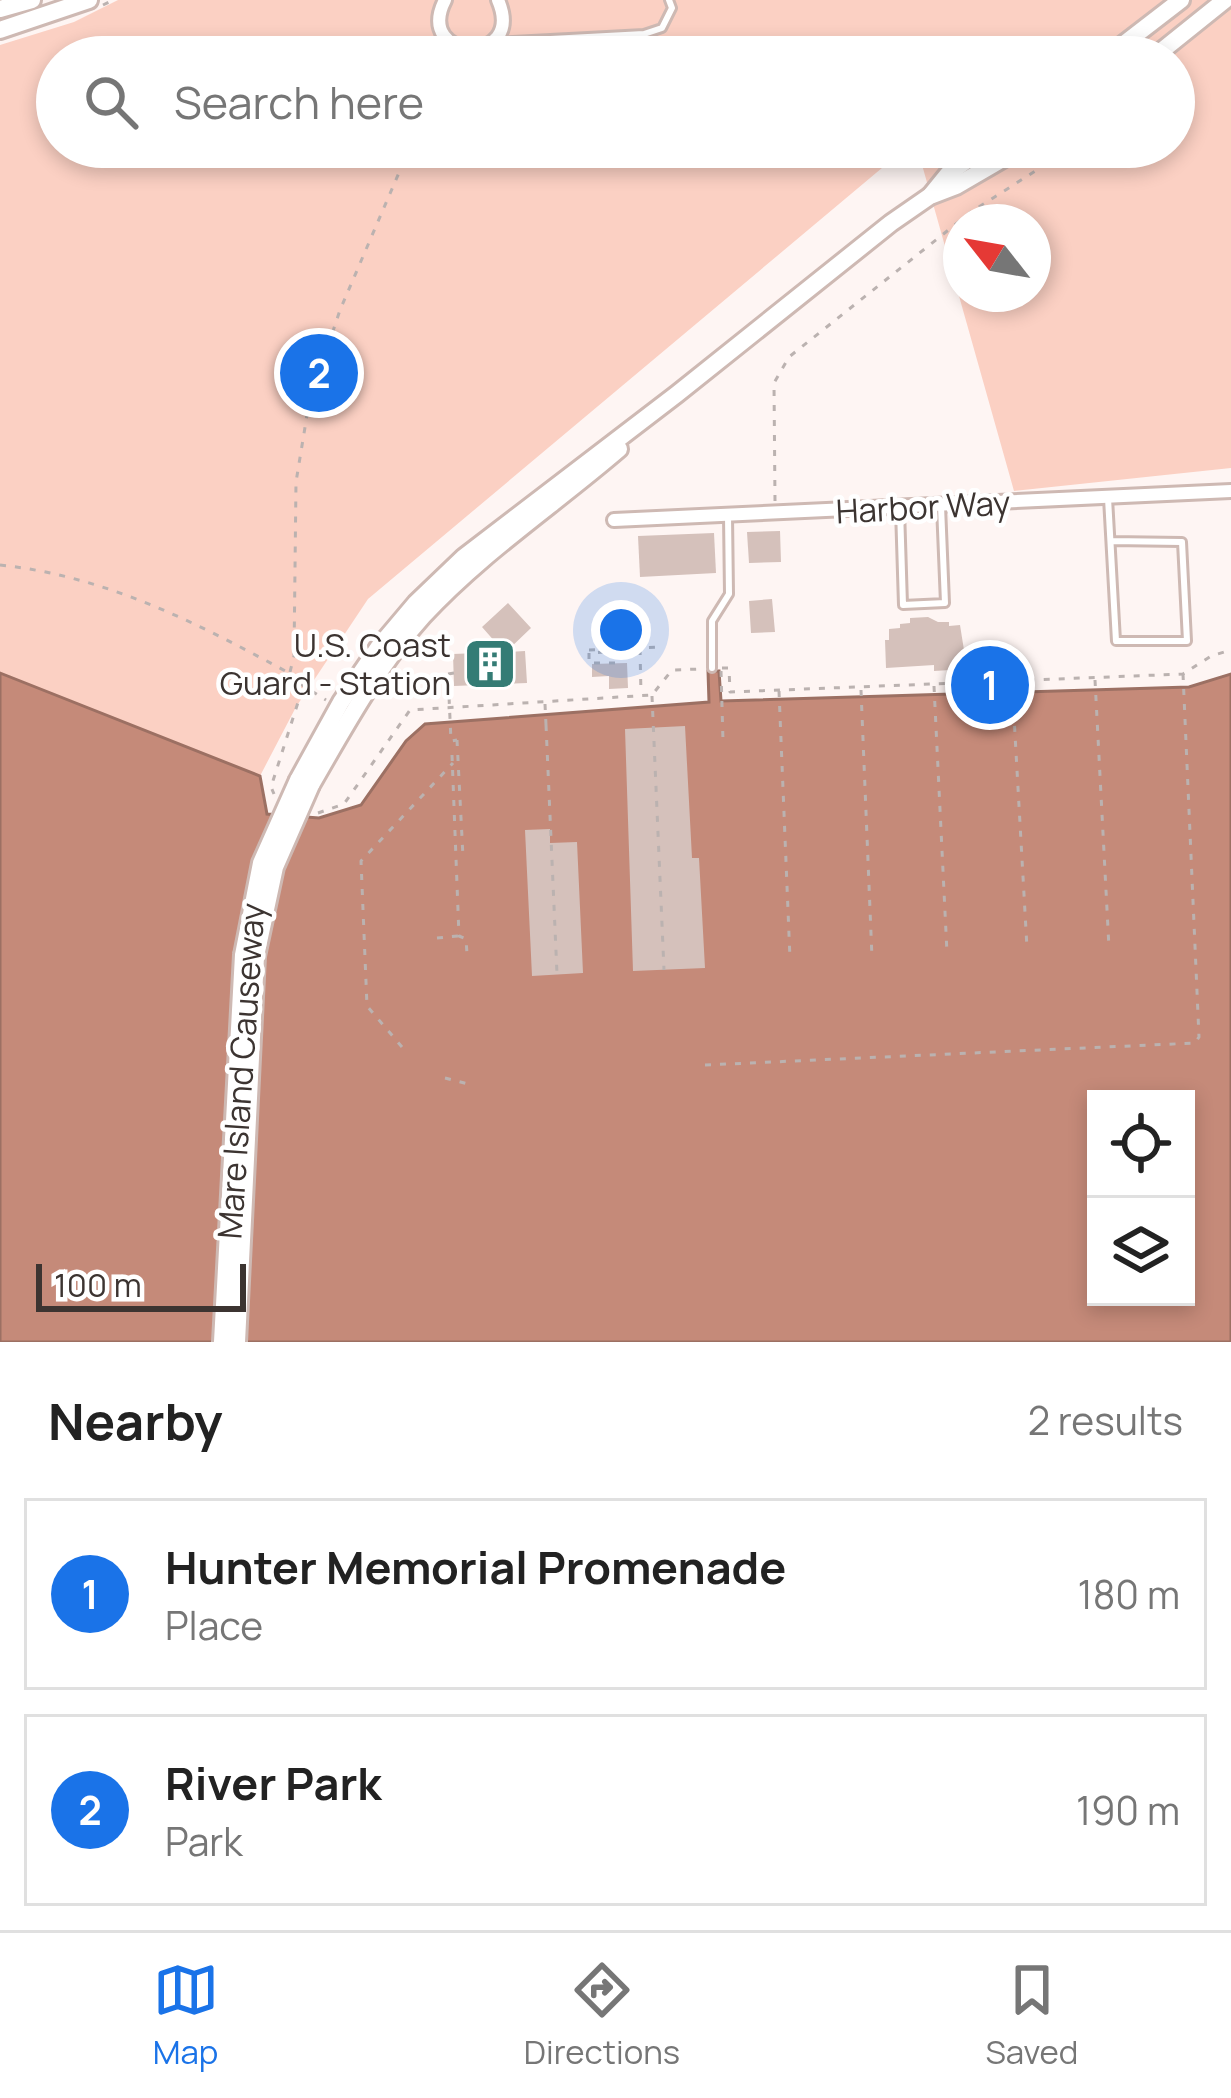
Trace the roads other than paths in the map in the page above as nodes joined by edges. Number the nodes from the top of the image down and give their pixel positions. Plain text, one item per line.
1 (32, 0) edge
2 (89, 0) edge
3 (446, 0) edge
4 (498, 0) edge
5 (669, 0) edge
6 (1181, 0) edge
7 (1225, 0) edge
8 (0, 9) edge
9 (0, 30) edge
10 (445, 36) edge
11 (498, 36) edge
12 (610, 36) edge
13 (1135, 36) edge
14 (1180, 36) edge
15 (955, 168) edge
16 (986, 168) edge
17 (930, 196) junction
18 (677, 394) junction
19 (1231, 491) edge
20 (1108, 498) junction
21 (941, 506) junction
22 (899, 508) junction
23 (728, 516) junction
24 (614, 520) dead end
25 (1111, 541) junction
26 (717, 668) road end
27 (304, 782) junction
28 (222, 1342) edge
29 (237, 1342) edge

1 - 8 main road
2 - 9 main road
3 - 10 street
4 - 11 street
5 - 12 lane
6 - 13 main road
7 - 14 main road
15 - 17 main road, Mare Island Causeway
16 - 17 main road, Mare Island Causeway
17 - 18 main road, Mare Island Causeway
18 - 27 main road, Mare Island Causeway
18 - 27 main road, Mare Island Causeway
19 - 20 street, Harbor Way
20 - 21 street, Harbor Way
20 - 25 lane
21 - 22 street, Harbor Way
21 - 22 lane
22 - 23 street, Harbor Way
23 - 24 street, Harbor Way
23 - 26 lane
25 - 25 lane
27 - 28 main road, Mare Island Causeway, bridge
27 - 29 main road, Mare Island Causeway, bridge

